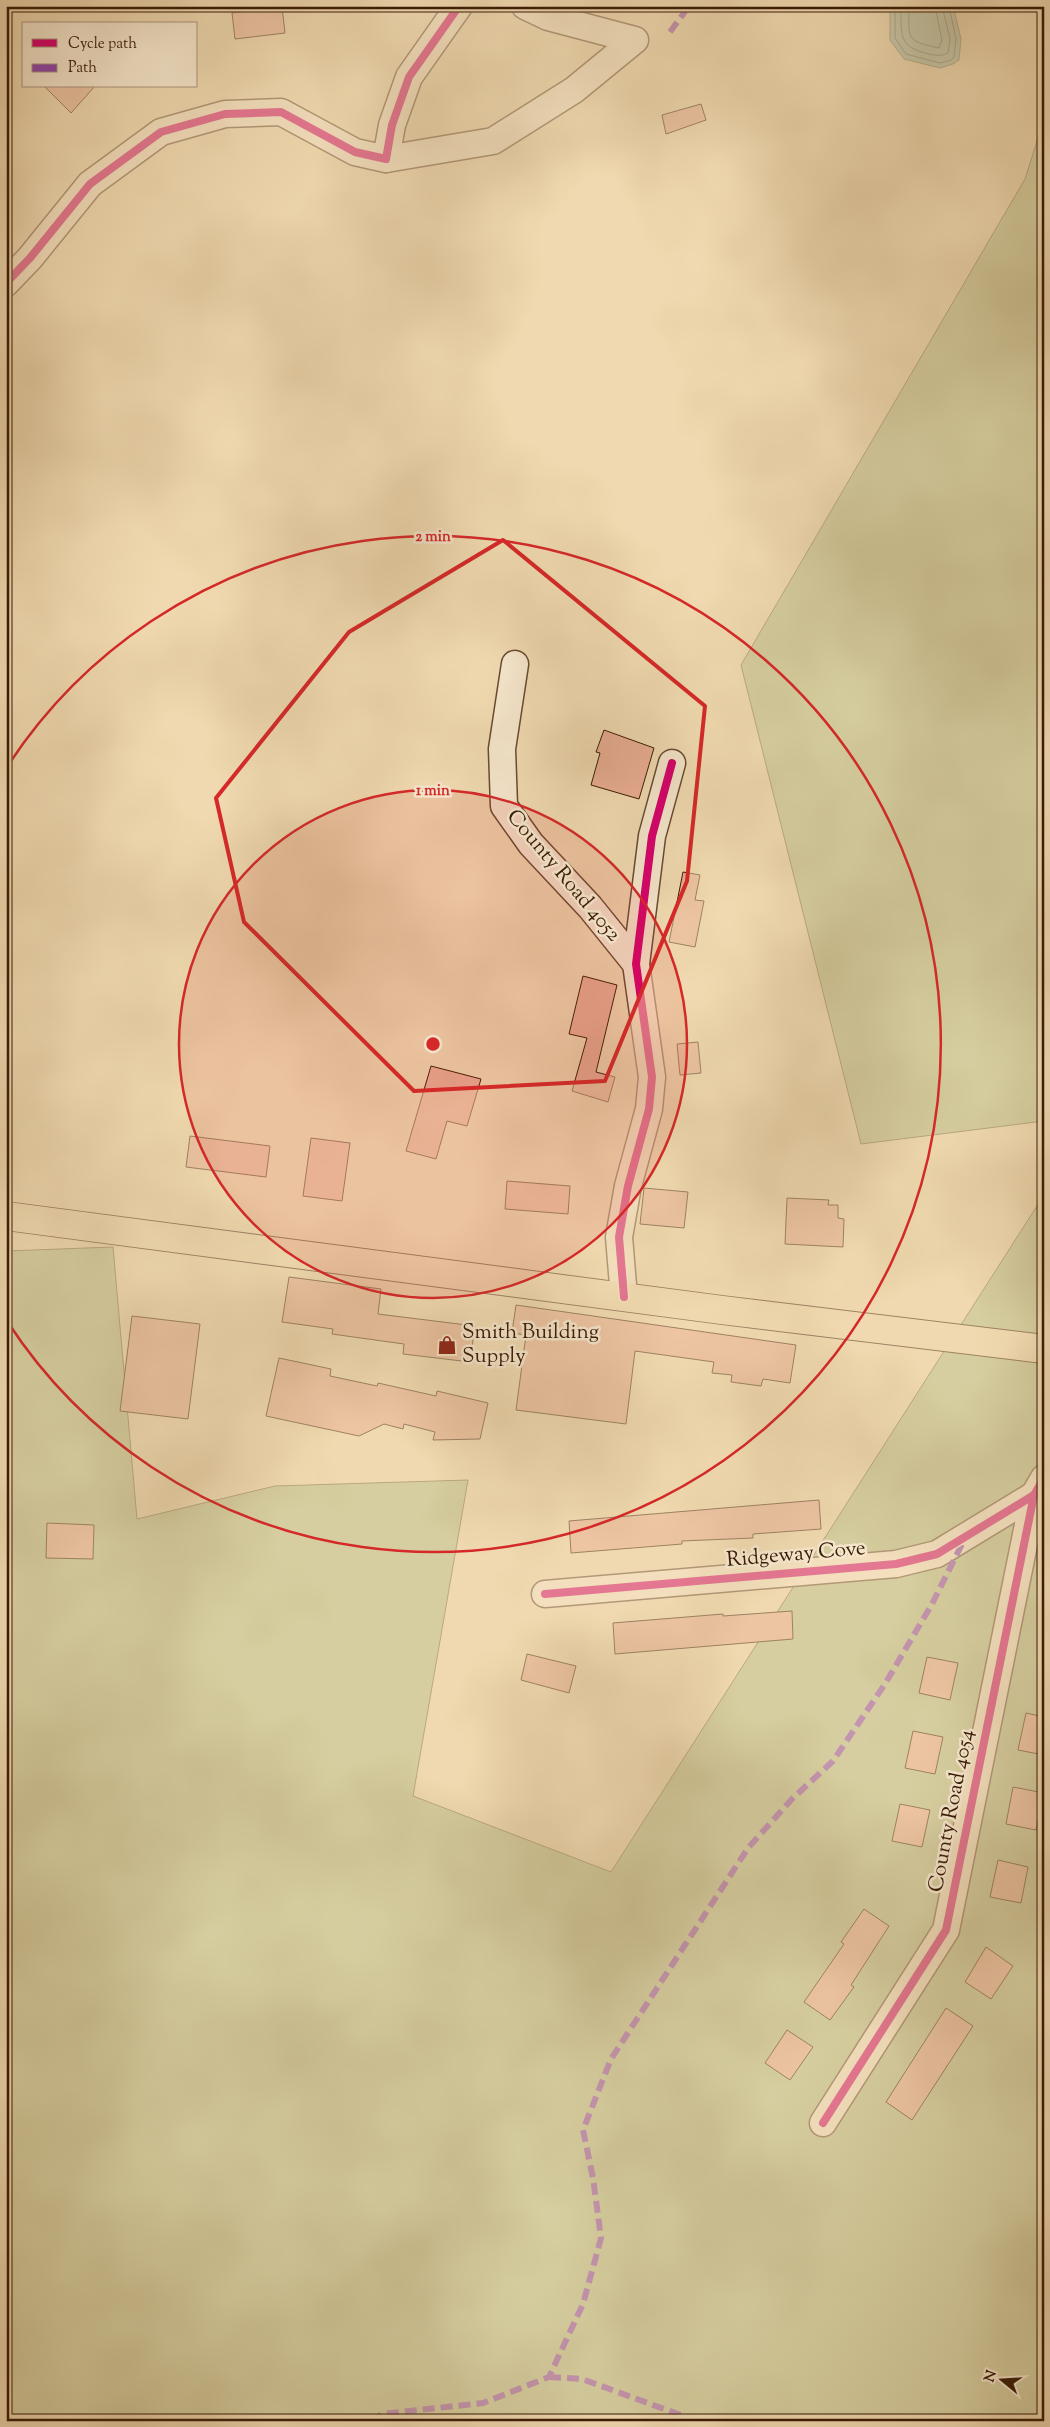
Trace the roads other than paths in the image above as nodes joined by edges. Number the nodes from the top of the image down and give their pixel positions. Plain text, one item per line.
1 (459, 6) edge
2 (525, 6) edge
3 (386, 159) junction
4 (6, 283) edge
5 (515, 664) dead end
6 (672, 763) dead end
7 (636, 964) junction
8 (6, 1216) edge
9 (624, 1297) junction
10 (1044, 1349) edge
11 (1039, 1486) edge
12 (545, 1594) dead end
13 (823, 2123) dead end

1 - 3 street
2 - 3 street
3 - 4 street
5 - 7 street, County Road 4052
6 - 7 street, County Road 4052
7 - 9 street, County Road 4052
8 - 9 main road
9 - 10 main road
11 - 12 street, Ridgeway Cove
11 - 13 street, County Road 4054

